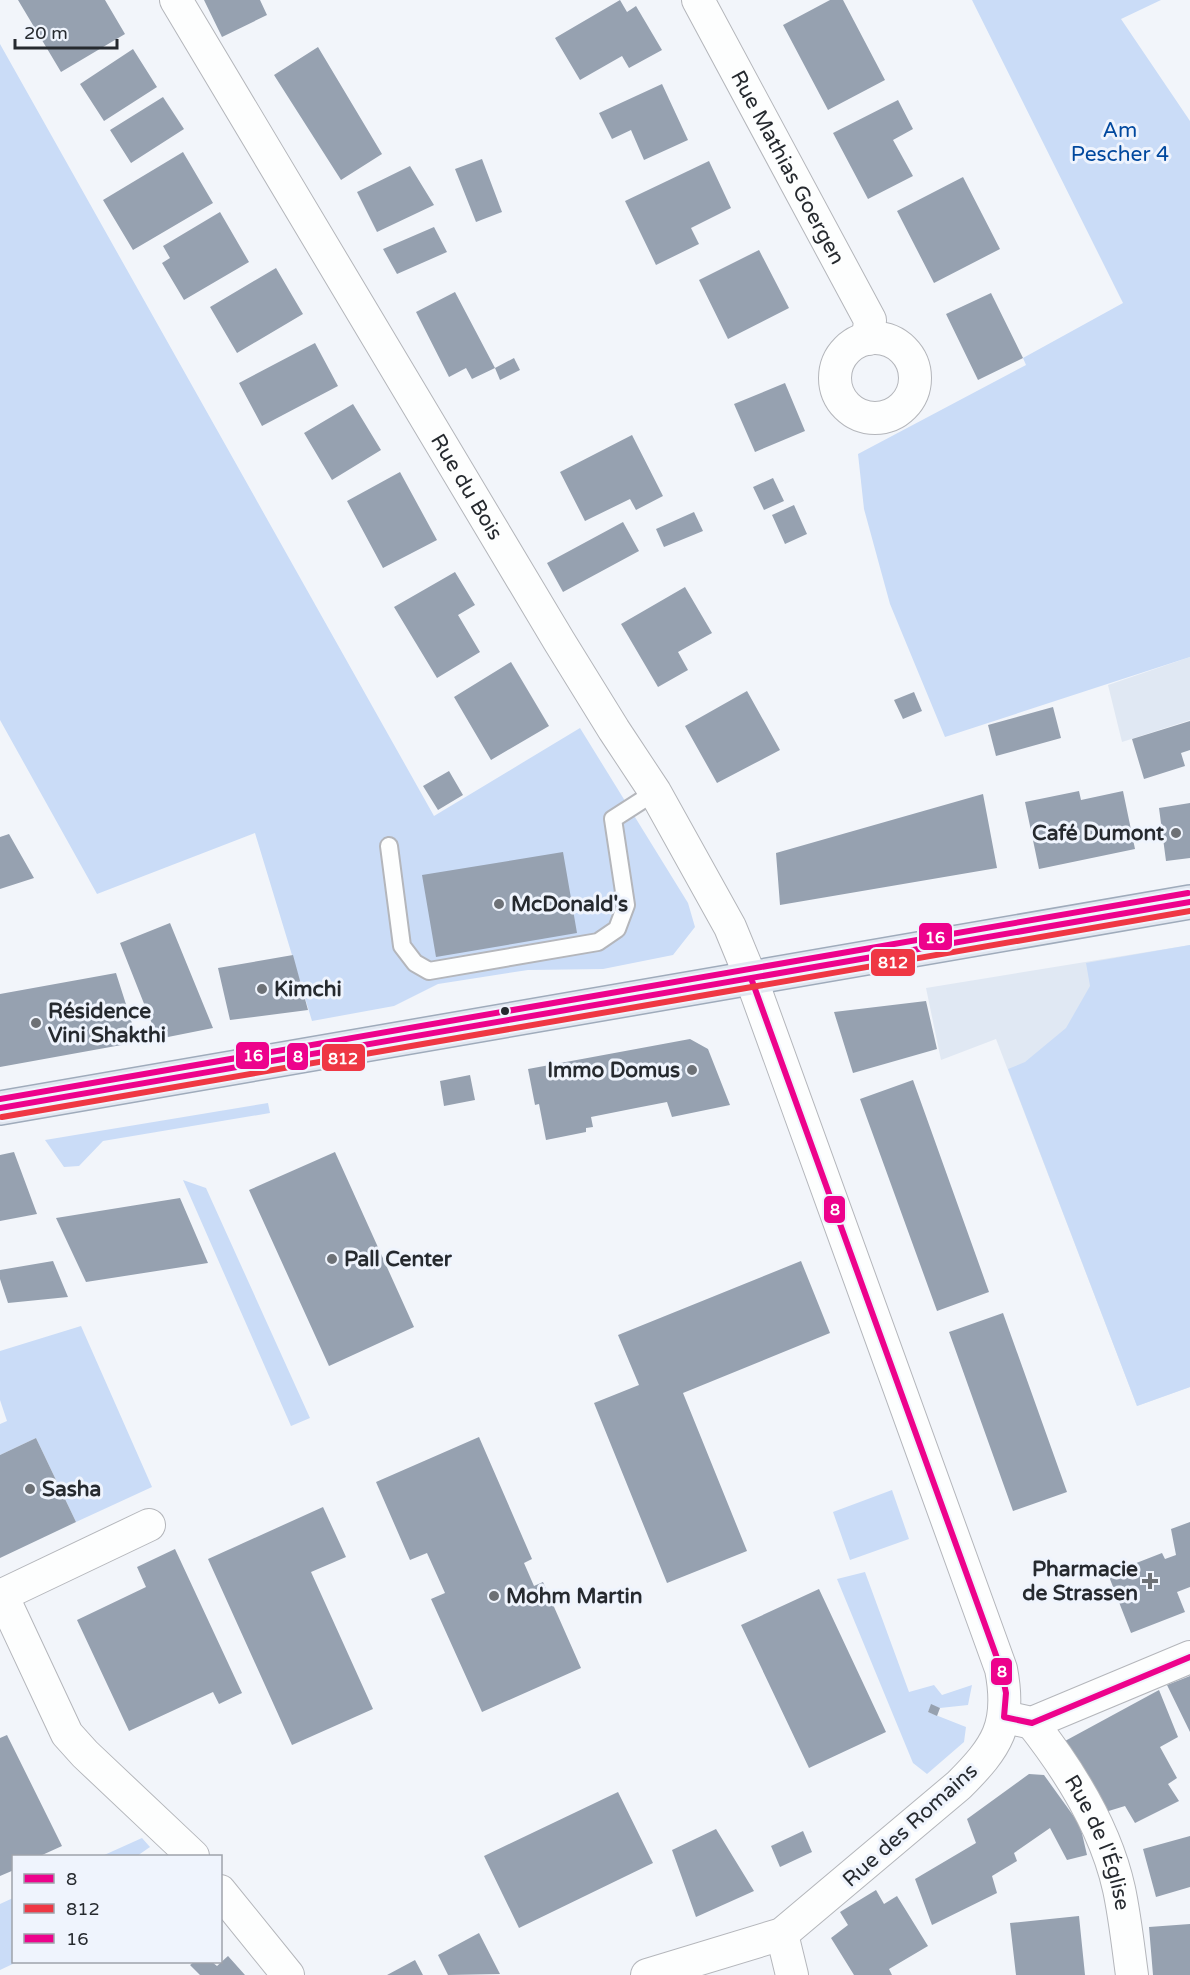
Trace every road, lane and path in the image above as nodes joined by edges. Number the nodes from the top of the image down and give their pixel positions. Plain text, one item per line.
1 (176, 0) edge
2 (698, 0) edge
3 (868, 339) dead end
4 (656, 792) junction
5 (389, 846) dead end
6 (1190, 903) edge
7 (751, 978) junction
8 (0, 1108) edge
9 (149, 1525) dead end
10 (1, 1595) edge
11 (1190, 1657) edge
12 (1018, 1720) junction
13 (191, 1855) edge
14 (222, 1893) edge
15 (782, 1934) junction
16 (288, 1975) edge
17 (647, 1975) edge
18 (792, 1975) edge
19 (1132, 1975) edge

1 - 4 street, Rue du Bois
2 - 3 street, Rue Mathias Goergen
4 - 5 lane
4 - 7 street, Rue du Bois
6 - 7 main road
7 - 8 main road
7 - 12 street
9 - 10 street
10 - 13 street
11 - 12 street
12 - 15 street, Rue des Romains
12 - 19 street, Rue de l'Église
14 - 16 street
15 - 17 street, Rue des Romains
15 - 18 street

